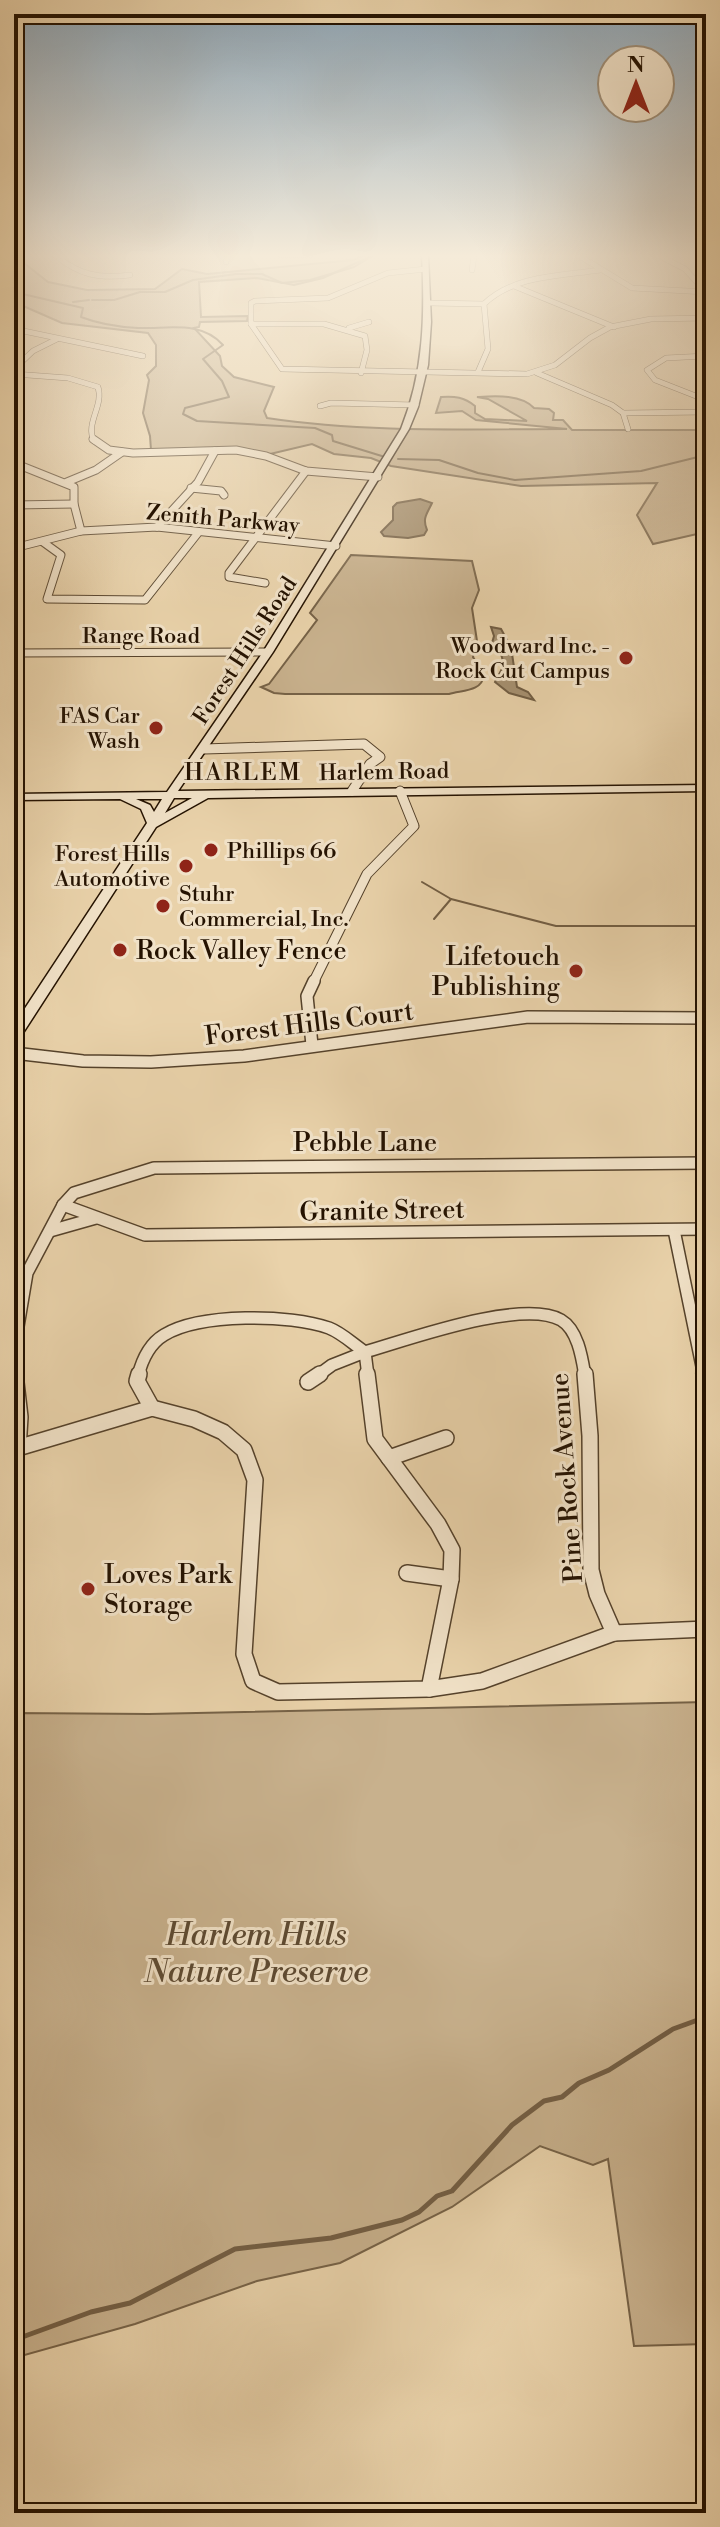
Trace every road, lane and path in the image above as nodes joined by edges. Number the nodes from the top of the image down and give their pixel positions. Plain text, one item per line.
1 (24, 373) edge
2 (423, 373) edge
3 (484, 373) edge
4 (537, 373) joint
5 (649, 373) edge
6 (706, 400) edge
7 (416, 405) junction
8 (320, 406) dead end
9 (706, 412) edge
10 (623, 413) junction
11 (628, 429) dead end
12 (215, 451) junction
13 (122, 452) junction
14 (14, 463) edge
15 (306, 471) junction
16 (378, 477) junction
17 (67, 482) junction
18 (191, 488) junction
19 (224, 495) dead end
20 (74, 504) junction
21 (14, 505) edge
22 (157, 527) junction
23 (81, 531) junction
24 (198, 533) junction
25 (255, 538) junction
26 (43, 542) junction
27 (336, 546) junction
28 (14, 548) edge
29 (265, 583) dead end
30 (17, 632) dead end
31 (14, 643) edge
32 (268, 652) junction
33 (14, 653) edge
34 (204, 749) junction
35 (186, 771) junction
36 (706, 788) edge
37 (352, 791) junction
38 (400, 791) junction
39 (214, 793) junction
40 (172, 794) junction
41 (109, 795) junction
42 (14, 797) edge
43 (153, 824) junction
44 (706, 1018) edge
45 (14, 1036) edge
46 (312, 1045) junction
47 (14, 1053) edge
48 (706, 1163) edge
49 (63, 1205) junction
50 (96, 1218) junction
51 (706, 1229) edge
52 (674, 1230) junction
53 (50, 1231) junction
54 (21, 1272) edge
55 (20, 1288) edge
56 (14, 1350) edge
57 (365, 1352) junction
58 (14, 1360) edge
59 (308, 1382) dead end
60 (706, 1383) edge
61 (152, 1408) junction
62 (446, 1438) dead end
63 (16, 1449) edge
64 (389, 1458) junction
65 (407, 1573) dead end
66 (451, 1579) junction
67 (706, 1629) edge
68 (614, 1633) junction
69 (429, 1689) junction

1 - 13 street
2 - 7 street, Forest Hills Road
3 - 4 street
4 - 10 street
5 - 6 street
7 - 8 street
7 - 16 street, Forest Hills Road
9 - 10 street
10 - 11 street
12 - 13 street
12 - 15 street
12 - 18 street
13 - 17 street
14 - 17 street
15 - 16 street
15 - 25 street
16 - 27 street, Forest Hills Road
17 - 20 street
18 - 19 street
18 - 22 street
20 - 21 street
20 - 23 street
22 - 23 street, Zenith Parkway
22 - 24 street, Zenith Parkway
23 - 26 street, Zenith Parkway
24 - 25 street, Zenith Parkway
24 - 26 street
25 - 27 street, Zenith Parkway
25 - 29 street
26 - 28 street, Zenith Parkway
27 - 32 street, Forest Hills Road
30 - 31 street
32 - 33 street, Range Road
32 - 34 street, Forest Hills Road
34 - 35 street, Forest Hills Road
34 - 37 street
35 - 40 street, Forest Hills Road
35 - 41 street
36 - 38 street, Harlem Road
37 - 38 street, Harlem Road
37 - 39 street, Harlem Road
38 - 46 street
39 - 40 street, Harlem Road
39 - 43 street
40 - 41 street, Harlem Road
40 - 43 street, Forest Hills Road
41 - 42 street, Harlem Road
41 - 43 street
43 - 45 street, Forest Hills Road
44 - 46 street, Forest Hills Court
46 - 47 street, Forest Hills Court
48 - 49 street, Pebble Lane
49 - 50 street, Granite Street
49 - 53 street
50 - 52 street, Granite Street
50 - 53 street
51 - 52 street, Granite Street
52 - 60 street
53 - 54 street
54 - 55 street
55 - 56 street
57 - 59 street
57 - 61 street
57 - 64 street
57 - 68 street, Pine Rock Avenue
58 - 63 street
61 - 63 street
61 - 69 street
62 - 64 street
64 - 66 street
65 - 66 street
66 - 69 street
67 - 68 street
68 - 69 street

